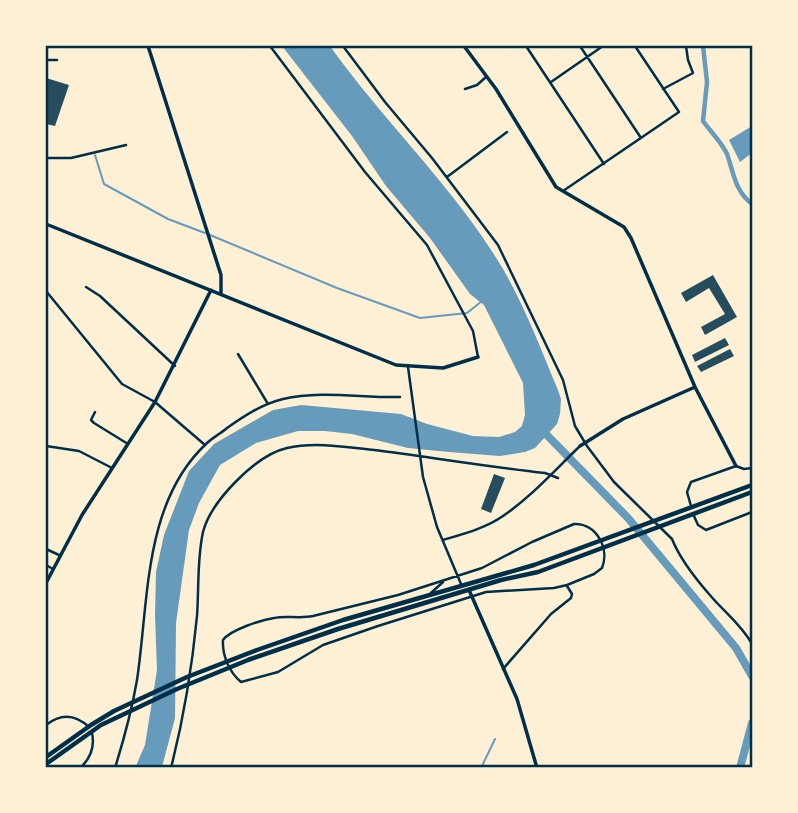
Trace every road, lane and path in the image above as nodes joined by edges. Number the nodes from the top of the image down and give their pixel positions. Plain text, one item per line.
1 (148, 46) edge
2 (270, 46) edge
3 (344, 46) edge
4 (464, 46) edge
5 (526, 46) edge
6 (580, 46) edge
7 (603, 46) edge
8 (635, 46) edge
9 (686, 46) edge
10 (587, 56) junction
11 (46, 60) edge
12 (57, 60) dead end
13 (486, 77) junction
14 (550, 82) junction
15 (466, 89) dead end
16 (663, 89) junction
17 (507, 132) dead end
18 (641, 138) junction
19 (125, 145) dead end
20 (46, 158) edge
21 (604, 164) junction
22 (447, 177) junction
23 (563, 191) junction
24 (46, 224) edge
25 (86, 287) dead end
26 (211, 290) junction
27 (46, 291) edge
28 (221, 294) junction
29 (238, 354) dead end
30 (478, 357) joint
31 (175, 366) junction
32 (408, 367) junction
33 (695, 387) junction
34 (400, 397) dead end
35 (155, 402) junction
36 (268, 404) junction
37 (95, 412) dead end
38 (128, 444) junction
39 (582, 444) junction
40 (205, 445) junction
41 (46, 446) edge
42 (736, 466) junction
43 (112, 468) junction
44 (752, 468) edge
45 (550, 475) junction
46 (558, 478) dead end
47 (752, 485) edge
48 (752, 492) edge
49 (752, 512) edge
50 (443, 540) junction
51 (46, 549) edge
52 (59, 555) junction
53 (46, 565) edge
54 (53, 569) junction
55 (458, 576) junction
56 (443, 582) junction
57 (46, 583) edge
58 (491, 583) junction
59 (461, 584) junction
60 (567, 585) junction
61 (469, 590) junction
62 (486, 592) junction
63 (431, 593) junction
64 (472, 597) junction
65 (752, 644) edge
66 (503, 669) junction
67 (46, 725) edge
68 (46, 757) edge
69 (46, 764) edge
70 (80, 768) edge
71 (115, 768) edge
72 (171, 768) edge
73 (537, 768) edge

1 - 28 street
2 - 30 street
3 - 22 street
4 - 13 street
5 - 14 street
6 - 10 street
7 - 10 street
8 - 16 street
9 - 16 street
10 - 14 street
10 - 18 street
11 - 12 street
13 - 15 street
13 - 23 street
14 - 21 street
16 - 18 street
17 - 22 street
18 - 21 street
19 - 20 street
21 - 23 street
22 - 39 street
23 - 33 street
24 - 26 street
25 - 31 street
26 - 28 street
26 - 31 street
27 - 35 street
28 - 32 street
29 - 36 street
30 - 32 street
31 - 35 street
32 - 50 street
33 - 39 street
33 - 42 street
34 - 36 street
35 - 38 street
35 - 40 street
36 - 40 street
37 - 38 street
38 - 43 street
39 - 45 street
39 - 65 street
40 - 71 street
41 - 43 street
42 - 44 street
42 - 49 street
43 - 52 street
45 - 46 street
45 - 50 street
45 - 72 street
47 - 59 highway
48 - 58 highway
50 - 55 street
51 - 52 street
52 - 54 street
53 - 54 street
54 - 57 street
55 - 56 street
55 - 59 street
55 - 60 street
56 - 63 street
56 - 64 street
58 - 61 highway
58 - 62 street
59 - 63 highway
60 - 62 street
60 - 66 street
61 - 64 street
61 - 69 highway
62 - 64 street
63 - 68 highway
64 - 66 street
66 - 73 street
67 - 70 street

